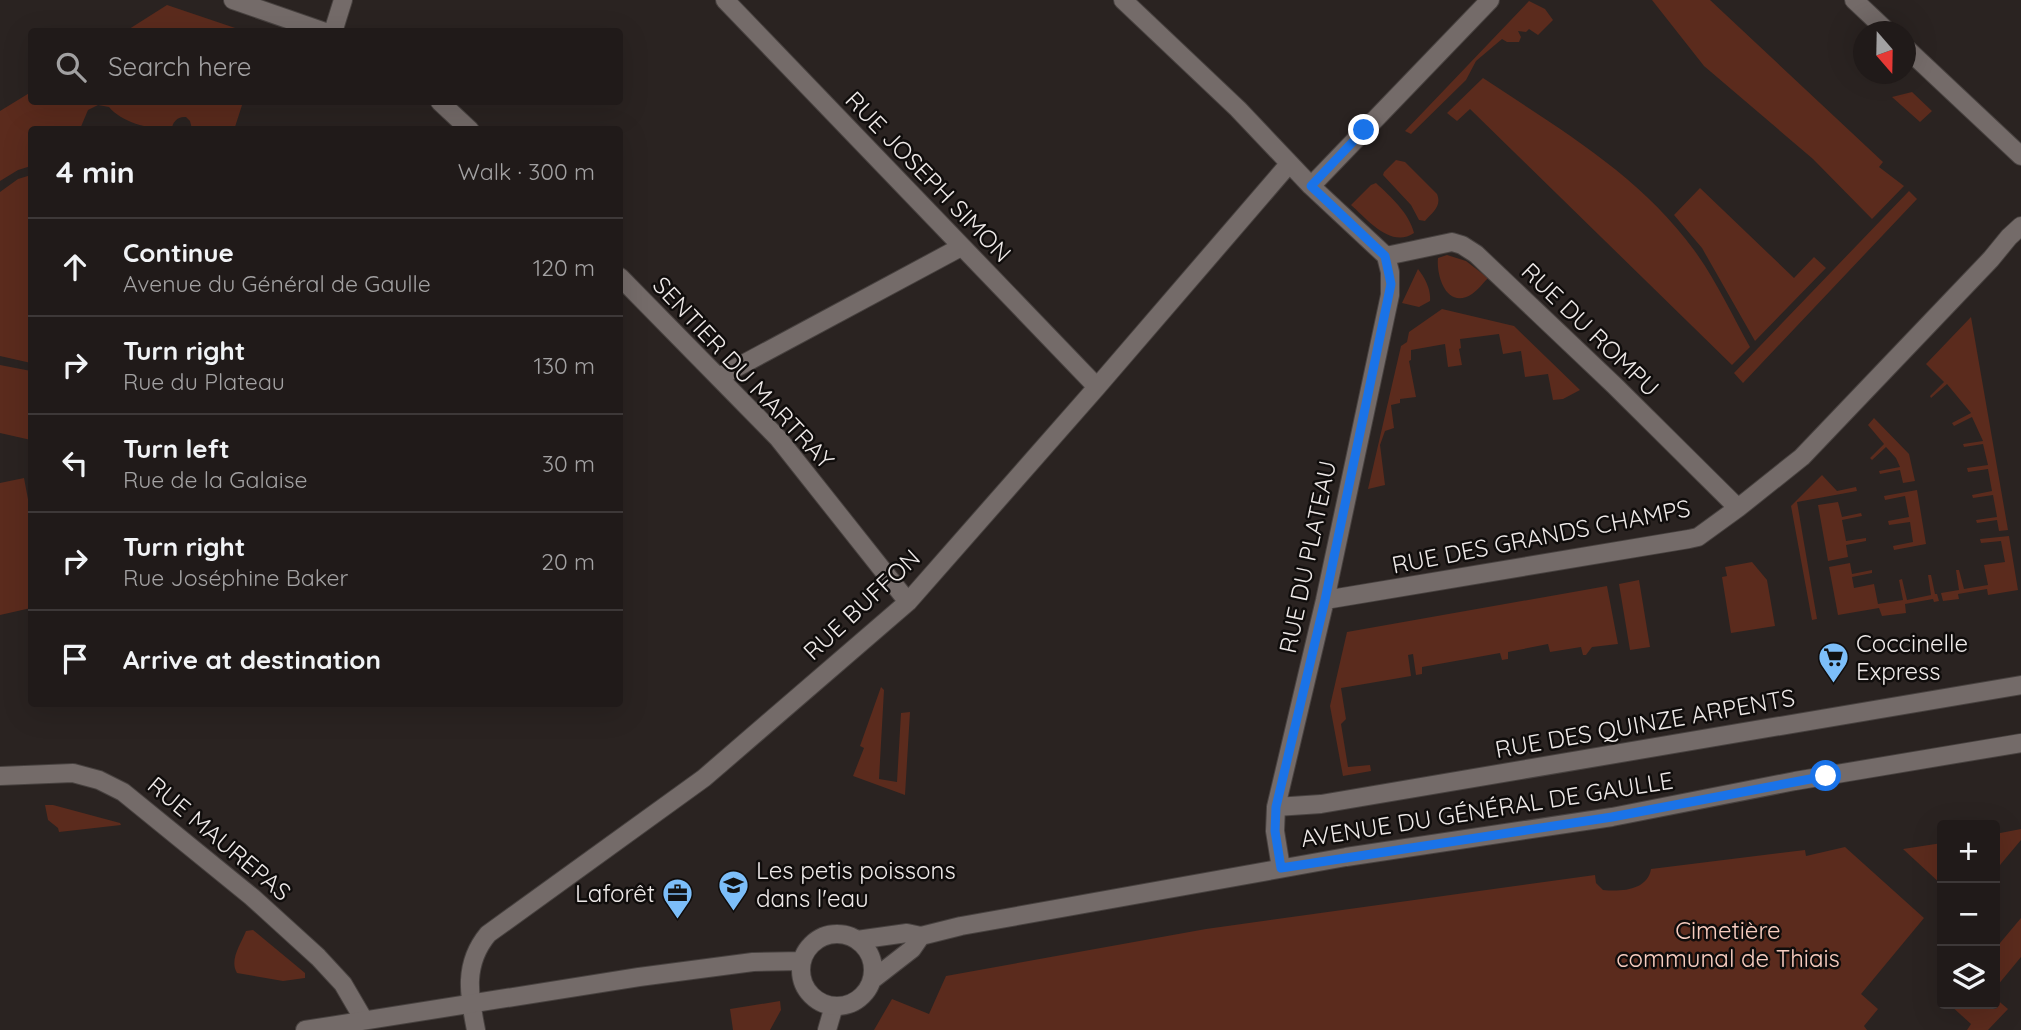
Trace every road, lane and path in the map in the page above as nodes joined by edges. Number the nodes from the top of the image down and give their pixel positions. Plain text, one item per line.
1 (233, 0) edge
2 (343, 0) edge
3 (725, 0) edge
4 (1123, 0) edge
5 (1490, 0) edge
6 (1854, 0) edge
7 (1876, 21) edge
8 (314, 28) edge
9 (334, 28) edge
10 (1916, 57) edge
11 (443, 105) edge
12 (466, 126) edge
13 (2021, 156) edge
14 (1289, 164) junction
15 (1311, 186) junction
16 (2021, 226) edge
17 (961, 247) junction
18 (1385, 256) junction
19 (623, 280) edge
20 (719, 377) junction
21 (1097, 387) junction
22 (1738, 508) junction
23 (1325, 600) junction
24 (908, 602) junction
25 (2021, 685) edge
26 (2021, 743) edge
27 (0, 776) edge
28 (1276, 807) junction
29 (1281, 868) junction
30 (921, 936) junction
31 (857, 940) junction
32 (802, 961) junction
33 (872, 980) junction
34 (471, 1003) junction
35 (834, 1006) junction
36 (364, 1020) junction
37 (305, 1030) edge
38 (476, 1030) edge
39 (827, 1030) edge

1 - 8 street
2 - 9 street
3 - 17 street, RUE JOSEPH SIMON
4 - 14 street
5 - 15 street
6 - 7 street
10 - 13 street
11 - 12 street
14 - 15 street
14 - 21 street, RUE BUFFON
15 - 18 street
16 - 22 street, RUE DES GRANDS CHAMPS
17 - 20 street
17 - 21 street, RUE JOSEPH SIMON
18 - 22 street, RUE DU ROMPU
18 - 23 street, RUE DU PLATEAU
19 - 20 street, SENTIER DU MARTRAY
20 - 24 street, SENTIER DU MARTRAY
21 - 24 street, RUE BUFFON
22 - 23 street, RUE DES GRANDS CHAMPS
23 - 28 street, RUE DU PLATEAU
24 - 34 street, RUE BUFFON
25 - 28 street, RUE DES QUINZE ARPENTS
26 - 29 street, AVENUE DU GÉNÉRAL DE GAULLE
27 - 36 street, RUE MAUREPAS
28 - 29 street, RUE DU PLATEAU
29 - 30 street, AVENUE DU GÉNÉRAL DE GAULLE
30 - 31 street, AVENUE DU GÉNÉRAL DE GAULLE
30 - 33 street
31 - 32 street
31 - 33 street
32 - 34 street
32 - 35 street
33 - 35 street
34 - 36 street
34 - 38 street, RUE BUFFON
35 - 39 street
36 - 37 street

